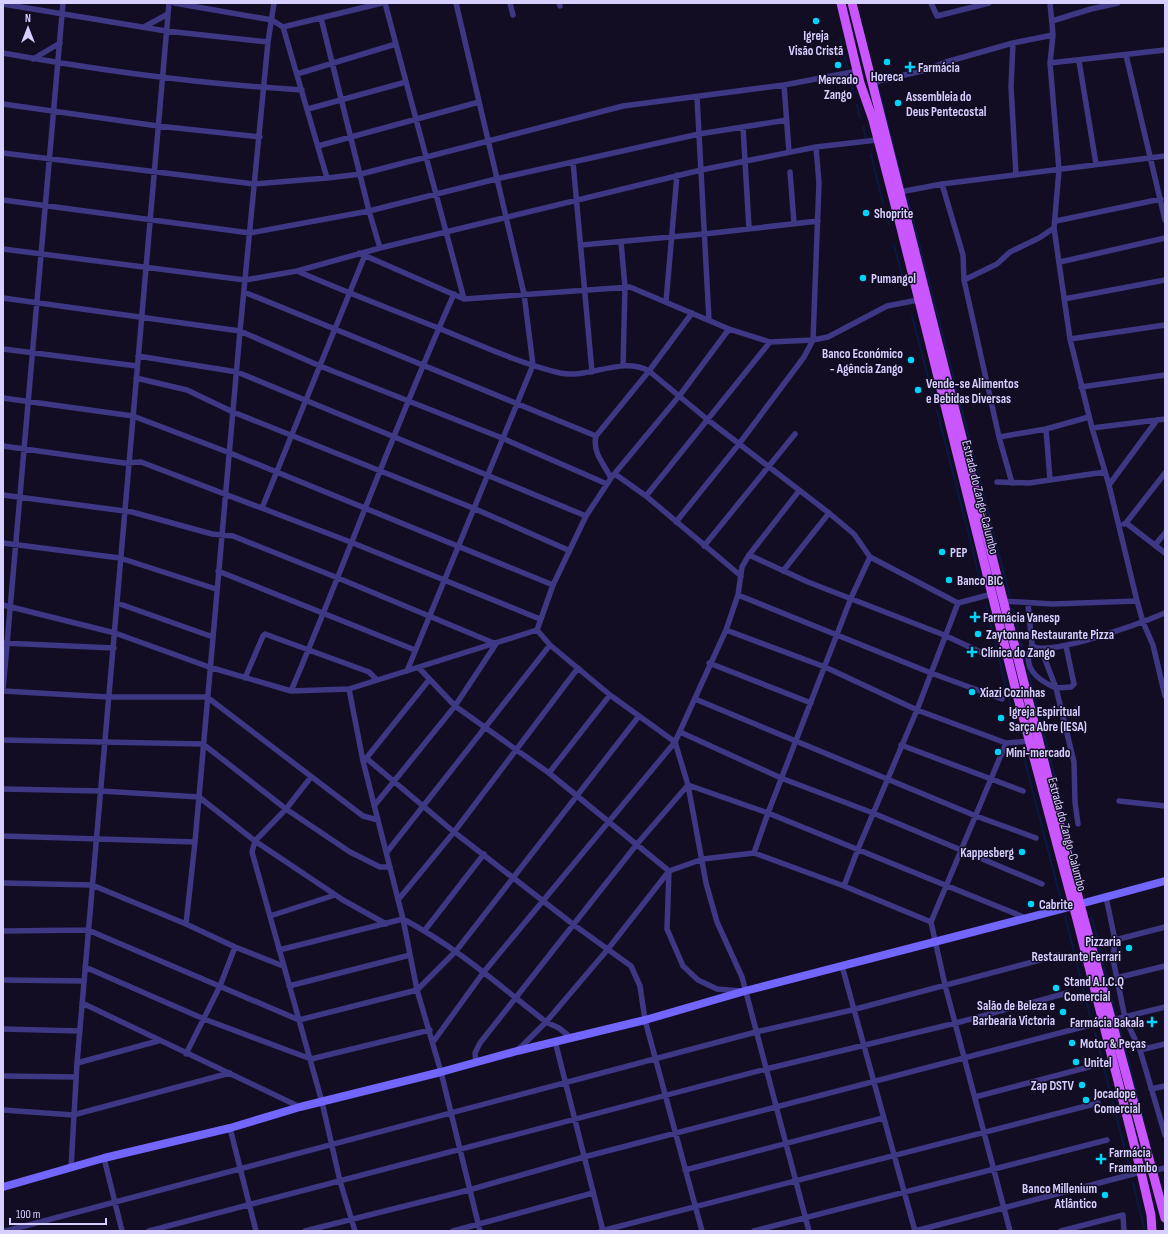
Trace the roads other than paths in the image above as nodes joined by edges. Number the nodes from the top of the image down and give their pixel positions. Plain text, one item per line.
1 (63, 3) edge
2 (169, 3) edge
3 (174, 3) edge
4 (274, 3) edge
5 (384, 3) edge
6 (456, 3) edge
7 (510, 3) edge
8 (842, 3) edge
9 (852, 3) edge
10 (931, 3) edge
11 (989, 3) edge
12 (1050, 3) edge
13 (1118, 3) edge
14 (3, 4) edge
15 (62, 14) junction
16 (168, 14) junction
17 (512, 15) dead end
18 (321, 18) junction
19 (272, 20) junction
20 (1052, 21) junction
21 (144, 27) junction
22 (284, 27) junction
23 (166, 30) junction
24 (1053, 35) junction
25 (268, 42) junction
26 (60, 43) junction
27 (1013, 43) junction
28 (396, 44) junction
29 (1165, 50) edge
30 (3, 53) edge
31 (1126, 55) junction
32 (33, 59) junction
33 (1079, 61) junction
34 (1050, 63) junction
35 (58, 64) junction
36 (332, 64) junction
37 (858, 71) junction
38 (297, 74) junction
39 (162, 78) junction
40 (406, 82) junction
41 (873, 84) junction
42 (784, 85) junction
43 (265, 88) junction
44 (302, 90) junction
45 (697, 97) junction
46 (340, 99) junction
47 (479, 102) junction
48 (3, 104) edge
49 (308, 109) junction
50 (54, 111) junction
51 (416, 118) junction
52 (786, 120) junction
53 (158, 126) junction
54 (743, 127) junction
55 (699, 134) junction
56 (351, 136) junction
57 (260, 137) junction
58 (487, 140) junction
59 (878, 140) junction
60 (318, 146) junction
61 (816, 147) junction
62 (789, 152) junction
63 (3, 153) edge
64 (1165, 156) edge
65 (427, 157) junction
66 (49, 158) junction
67 (1152, 158) junction
68 (744, 161) junction
69 (573, 162) junction
70 (1096, 164) junction
71 (701, 170) junction
72 (1059, 170) junction
73 (154, 172) junction
74 (790, 172) dead end
75 (361, 174) junction
76 (1016, 175) junction
77 (677, 176) junction
78 (326, 178) junction
79 (496, 179) junction
80 (254, 184) junction
81 (942, 184) junction
82 (900, 192) junction
83 (436, 194) junction
84 (1161, 199) junction
85 (3, 200) edge
86 (577, 200) junction
87 (44, 206) junction
88 (369, 211) junction
89 (505, 217) junction
90 (150, 219) junction
91 (818, 220) junction
92 (1165, 220) edge
93 (1056, 221) junction
94 (794, 223) junction
95 (750, 228) junction
96 (1054, 228) junction
97 (447, 231) junction
98 (250, 233) junction
99 (704, 234) junction
100 (673, 237) junction
101 (1165, 238) edge
102 (621, 242) junction
103 (581, 245) junction
104 (380, 248) junction
105 (3, 249) edge
106 (42, 254) junction
107 (362, 254) junction
108 (1060, 262) junction
109 (146, 269) junction
110 (297, 271) junction
111 (245, 280) junction
112 (964, 280) junction
113 (1165, 280) edge
114 (625, 287) junction
115 (584, 290) junction
116 (244, 292) junction
117 (350, 294) junction
118 (454, 294) junction
119 (524, 294) junction
120 (3, 298) edge
121 (464, 299) junction
122 (1064, 299) junction
123 (918, 300) junction
124 (37, 302) junction
125 (666, 302) junction
126 (692, 313) junction
127 (141, 316) junction
128 (709, 320) junction
129 (1165, 325) edge
130 (438, 328) junction
131 (729, 329) junction
132 (336, 330) junction
133 (240, 331) junction
134 (1070, 339) junction
135 (813, 340) junction
136 (770, 342) junction
137 (3, 349) edge
138 (32, 353) junction
139 (138, 356) junction
140 (533, 365) junction
141 (137, 366) junction
142 (320, 366) junction
143 (423, 366) junction
144 (623, 366) junction
145 (649, 371) junction
146 (237, 372) junction
147 (592, 372) junction
148 (1165, 375) edge
149 (136, 378) junction
150 (1081, 387) junction
151 (680, 395) junction
152 (3, 398) edge
153 (306, 400) junction
154 (409, 400) junction
155 (29, 402) junction
156 (516, 403) junction
157 (233, 412) junction
158 (133, 416) junction
159 (1089, 417) junction
160 (1165, 419) edge
161 (708, 420) junction
162 (1157, 420) junction
163 (1092, 428) junction
164 (1046, 429) junction
165 (796, 434) dead end
166 (291, 436) junction
167 (394, 436) junction
168 (596, 436) junction
169 (999, 437) junction
170 (502, 438) junction
171 (739, 444) junction
172 (3, 446) edge
173 (25, 449) junction
174 (230, 453) junction
175 (130, 462) junction
176 (769, 466) junction
177 (276, 472) junction
178 (380, 472) junction
179 (1105, 472) junction
180 (1165, 473) edge
181 (487, 474) junction
182 (613, 476) junction
183 (1050, 480) junction
184 (997, 482) dead end
185 (1012, 482) junction
186 (607, 484) junction
187 (1109, 485) junction
188 (799, 491) junction
189 (226, 494) junction
190 (3, 495) edge
191 (646, 496) junction
192 (20, 497) junction
193 (262, 508) junction
194 (367, 508) junction
195 (473, 508) junction
196 (125, 511) junction
197 (829, 513) junction
198 (586, 516) junction
199 (676, 522) junction
200 (1126, 523) junction
201 (1119, 528) junction
202 (1165, 533) edge
203 (222, 536) junction
204 (3, 543) edge
205 (353, 543) junction
206 (16, 545) junction
207 (457, 545) junction
208 (1155, 545) junction
209 (704, 546) junction
210 (568, 550) junction
211 (1165, 553) edge
212 (749, 555) junction
213 (870, 557) junction
214 (120, 558) junction
215 (218, 571) junction
216 (783, 571) junction
217 (741, 576) junction
218 (338, 578) junction
219 (443, 580) junction
220 (553, 585) junction
221 (216, 589) junction
222 (992, 594) junction
223 (738, 595) junction
224 (851, 598) junction
225 (1004, 601) junction
226 (1137, 601) junction
227 (117, 603) junction
228 (958, 603) junction
229 (1028, 604) junction
230 (3, 605) edge
231 (11, 606) junction
232 (323, 613) junction
233 (1165, 613) edge
234 (430, 616) junction
235 (540, 619) junction
236 (1143, 622) junction
237 (536, 630) junction
238 (726, 630) junction
239 (115, 633) junction
240 (837, 635) junction
241 (944, 635) junction
242 (212, 637) junction
243 (6, 644) edge
244 (496, 644) junction
245 (550, 644) junction
246 (1032, 645) junction
247 (1066, 646) junction
248 (114, 648) junction
249 (1041, 649) junction
250 (309, 650) junction
251 (415, 650) junction
252 (989, 656) dead end
253 (709, 663) junction
254 (209, 667) junction
255 (825, 667) junction
256 (419, 668) junction
257 (578, 668) junction
258 (407, 671) junction
259 (931, 673) junction
260 (245, 678) junction
261 (377, 680) junction
262 (429, 680) junction
263 (1056, 688) junction
264 (349, 689) junction
265 (3, 690) edge
266 (291, 691) junction
267 (610, 695) junction
268 (1165, 696) edge
269 (108, 697) junction
270 (206, 697) junction
271 (695, 699) junction
272 (1002, 699) dead end
273 (811, 703) junction
274 (455, 706) junction
275 (917, 710) junction
276 (639, 716) junction
277 (484, 727) junction
278 (680, 732) junction
279 (3, 740) edge
280 (796, 740) junction
281 (1030, 741) junction
282 (675, 742) junction
283 (105, 743) junction
284 (1006, 743) junction
285 (202, 744) junction
286 (901, 745) junction
287 (515, 751) junction
288 (365, 759) junction
289 (549, 773) junction
290 (311, 777) junction
291 (781, 778) junction
292 (887, 778) junction
293 (990, 780) junction
294 (395, 782) junction
295 (688, 785) junction
296 (3, 789) edge
297 (101, 791) junction
298 (1022, 791) dead end
299 (199, 796) junction
300 (577, 796) junction
301 (1119, 801) dead end
302 (374, 806) junction
303 (424, 806) junction
304 (1165, 806) edge
305 (286, 809) junction
306 (768, 813) junction
307 (873, 813) junction
308 (976, 816) junction
309 (378, 820) junction
310 (609, 821) junction
311 (1078, 824) dead end
312 (454, 832) junction
313 (3, 836) edge
314 (1036, 838) dead end
315 (96, 839) junction
316 (255, 841) junction
317 (195, 842) junction
318 (637, 844) junction
319 (858, 849) junction
320 (962, 850) junction
321 (387, 852) junction
322 (754, 853) junction
323 (484, 854) junction
324 (703, 858) junction
325 (390, 867) junction
326 (669, 871) junction
327 (513, 878) junction
328 (1165, 881) edge
329 (3, 884) edge
330 (1042, 884) dead end
331 (92, 885) junction
332 (947, 885) junction
333 (844, 886) junction
334 (335, 895) junction
335 (1106, 897) junction
336 (398, 900) junction
337 (543, 900) junction
338 (1077, 905) junction
339 (270, 916) junction
340 (1026, 918) junction
341 (403, 919) junction
342 (931, 922) junction
343 (186, 924) junction
344 (386, 924) junction
345 (574, 925) junction
346 (1165, 927) edge
347 (88, 930) junction
348 (425, 930) junction
349 (3, 931) edge
350 (1115, 940) junction
351 (936, 942) junction
352 (235, 947) junction
353 (608, 949) junction
354 (279, 950) junction
355 (456, 951) junction
356 (410, 955) junction
357 (1059, 955) dead end
358 (283, 966) junction
359 (842, 966) junction
360 (1165, 966) edge
361 (85, 967) junction
362 (483, 973) junction
363 (1116, 978) junction
364 (3, 980) edge
365 (84, 981) junction
366 (945, 984) junction
367 (220, 986) junction
368 (289, 986) junction
369 (417, 990) junction
370 (745, 991) junction
371 (1067, 993) dead end
372 (516, 998) junction
373 (82, 1003) junction
374 (1165, 1007) edge
375 (852, 1010) junction
376 (204, 1018) junction
377 (1125, 1018) junction
378 (299, 1020) junction
379 (645, 1020) junction
380 (1112, 1020) junction
381 (546, 1022) junction
382 (1102, 1022) junction
383 (956, 1023) junction
384 (3, 1029) edge
385 (430, 1030) junction
386 (80, 1031) junction
387 (756, 1032) junction
388 (570, 1037) junction
389 (158, 1041) junction
390 (555, 1041) junction
391 (433, 1042) junction
392 (1165, 1044) edge
393 (863, 1046) junction
394 (1140, 1050) junction
395 (517, 1051) junction
396 (186, 1054) junction
397 (657, 1058) junction
398 (964, 1058) junction
399 (311, 1059) junction
400 (76, 1063) junction
401 (476, 1063) junction
402 (1089, 1067) dead end
403 (766, 1069) junction
404 (441, 1072) junction
405 (230, 1073) junction
406 (3, 1076) edge
407 (76, 1077) junction
408 (564, 1082) junction
409 (873, 1082) junction
410 (1165, 1086) edge
411 (1151, 1089) junction
412 (666, 1095) junction
413 (975, 1097) junction
414 (322, 1102) junction
415 (1098, 1103) dead end
416 (776, 1107) junction
417 (300, 1108) junction
418 (3, 1110) edge
419 (451, 1113) junction
420 (73, 1115) junction
421 (883, 1118) junction
422 (574, 1119) junction
423 (1164, 1127) edge
424 (230, 1128) junction
425 (676, 1133) junction
426 (985, 1134) junction
427 (1165, 1135) edge
428 (1106, 1140) dead end
429 (332, 1144) junction
430 (786, 1144) junction
431 (459, 1149) junction
432 (893, 1156) junction
433 (104, 1158) junction
434 (584, 1158) junction
435 (71, 1168) junction
436 (1165, 1168) edge
437 (240, 1169) junction
438 (685, 1170) junction
439 (993, 1170) junction
440 (1151, 1170) junction
441 (1140, 1172) junction
442 (795, 1180) junction
443 (340, 1181) junction
444 (3, 1187) edge
445 (469, 1190) junction
446 (593, 1193) junction
447 (903, 1193) junction
448 (114, 1202) junction
449 (250, 1204) junction
450 (694, 1206) junction
451 (1004, 1207) junction
452 (352, 1218) junction
453 (805, 1218) junction
454 (1165, 1218) edge
455 (478, 1224) junction
456 (4, 1231) edge
457 (122, 1231) edge
458 (149, 1231) edge
459 (256, 1231) edge
460 (304, 1231) edge
461 (355, 1231) edge
462 (453, 1231) edge
463 (480, 1231) edge
464 (602, 1231) edge
465 (702, 1231) edge
466 (754, 1231) edge
467 (809, 1231) edge
468 (915, 1231) edge
469 (1010, 1231) edge
470 (1061, 1231) edge
471 (1124, 1231) edge
472 (1152, 1231) edge

1 - 15 street
2 - 16 street
3 - 19 street
4 - 19 street
5 - 18 street
5 - 28 street
6 - 47 street
7 - 17 street
8 - 37 main road, Estrada do Zango-Calumbo
9 - 41 main road, Estrada do Zango-Calumbo
10 - 11 street
12 - 20 street
13 - 20 street
14 - 15 street
15 - 21 street
15 - 26 street
16 - 21 street
16 - 23 street
18 - 22 street
18 - 36 street
19 - 22 street
19 - 25 street
20 - 24 street
21 - 23 street
22 - 38 street
23 - 25 street
23 - 39 street
24 - 27 street
24 - 34 street
25 - 43 street
26 - 32 street
26 - 35 street
27 - 41 street
27 - 76 street
28 - 36 street
28 - 40 street
29 - 31 street
30 - 32 street
31 - 33 street
31 - 67 street
32 - 35 street
33 - 34 street
33 - 70 street
34 - 72 street
35 - 39 street
35 - 50 street
36 - 38 street
36 - 46 street
37 - 42 street
37 - 59 main road, Estrada do Zango-Calumbo
38 - 44 street
39 - 43 street
39 - 53 street
40 - 46 street
40 - 51 street
41 - 82 main road, Estrada do Zango-Calumbo
42 - 45 street
42 - 52 street
43 - 44 street
43 - 57 street
44 - 49 street
45 - 55 street
45 - 58 street
46 - 49 street
46 - 56 street
47 - 51 street
47 - 58 street
48 - 50 street
49 - 60 street
50 - 53 street
50 - 66 street
51 - 56 street
51 - 65 street
52 - 54 street
52 - 62 street
53 - 57 street
53 - 73 street
54 - 55 street
54 - 68 street
55 - 69 street
55 - 71 street
56 - 60 street
56 - 75 street
57 - 80 street
58 - 65 street
58 - 79 street
59 - 61 street
59 - 123 main road, Estrada do Zango-Calumbo
60 - 78 street
61 - 62 street
61 - 91 street
62 - 68 street
63 - 66 street
64 - 67 street
65 - 75 street
65 - 83 street
66 - 73 street
66 - 87 street
67 - 70 street
67 - 84 street
68 - 71 street
68 - 95 street
69 - 79 street
69 - 86 street
70 - 72 street
71 - 77 street
71 - 99 street
72 - 76 street
72 - 93 street
73 - 80 street
73 - 90 street
74 - 94 street
75 - 78 street
75 - 88 street
76 - 81 street
77 - 86 street
77 - 100 street
78 - 80 street
79 - 83 street
79 - 89 street
80 - 98 street
81 - 82 street
81 - 112 street
82 - 225 main road, Estrada do Zango-Calumbo
83 - 88 street
83 - 97 street
84 - 92 street
84 - 93 street
85 - 87 street
86 - 89 street
86 - 103 street
87 - 90 street
87 - 106 street
88 - 98 street
88 - 104 street
89 - 97 street
89 - 119 street
90 - 98 street
90 - 109 street
91 - 94 street
91 - 135 street
93 - 96 street
94 - 95 street
95 - 99 street
96 - 108 street
96 - 112 street
97 - 104 street
97 - 121 street
98 - 111 street
99 - 100 street
99 - 128 street
100 - 102 street
100 - 125 street
101 - 108 street
102 - 103 street
102 - 114 street
103 - 115 street
104 - 107 street
105 - 106 street
106 - 109 street
106 - 124 street
107 - 110 street
107 - 117 street
107 - 118 street
108 - 122 street
109 - 111 street
109 - 127 street
110 - 111 street
110 - 117 street
111 - 116 street
112 - 169 street
113 - 122 street
114 - 115 street
114 - 125 street
114 - 144 street
115 - 119 street
115 - 147 street
116 - 132 street
116 - 133 street
117 - 130 street
117 - 132 street
118 - 121 street
118 - 130 street
119 - 121 street
119 - 140 street
120 - 124 street
122 - 134 street
123 - 135 street
123 - 222 main road, Estrada do Zango-Calumbo
124 - 127 street
124 - 138 street
125 - 126 street
126 - 128 street
126 - 145 street
127 - 133 street
127 - 139 street
128 - 131 street
129 - 134 street
130 - 140 street
130 - 143 street
131 - 136 street
131 - 151 street
132 - 142 street
132 - 143 street
133 - 142 street
133 - 146 street
134 - 150 street
135 - 136 street
135 - 171 street
136 - 161 street
137 - 138 street
138 - 141 street
138 - 155 street
139 - 141 street
139 - 146 street
140 - 147 street
140 - 156 street
141 - 149 street
142 - 153 street
142 - 154 street
143 - 154 street
143 - 156 street
144 - 145 street
144 - 147 street
145 - 151 street
145 - 168 street
146 - 153 street
146 - 157 street
148 - 150 street
149 - 157 street
149 - 158 street
150 - 159 street
151 - 161 street
151 - 182 street
152 - 155 street
153 - 166 street
153 - 167 street
154 - 167 street
154 - 170 street
155 - 158 street
155 - 173 street
156 - 168 street
156 - 170 street
157 - 166 street
157 - 174 street
158 - 174 street
158 - 175 street
159 - 163 street
159 - 164 street
160 - 162 street
161 - 171 street
161 - 191 street
162 - 163 street
162 - 187 street
163 - 179 street
164 - 169 street
164 - 183 street
165 - 176 street
166 - 177 street
166 - 178 street
167 - 178 street
167 - 181 street
168 - 182 street
169 - 185 street
170 - 181 street
170 - 186 street
171 - 176 street
171 - 199 street
172 - 173 street
173 - 175 street
173 - 192 street
174 - 177 street
174 - 189 street
175 - 189 street
175 - 196 street
176 - 188 street
176 - 209 street
177 - 193 street
177 - 194 street
178 - 194 street
178 - 195 street
179 - 183 street
179 - 187 street
180 - 200 street
181 - 195 street
181 - 198 street
182 - 186 street
182 - 191 street
183 - 185 street
184 - 185 street
186 - 198 street
187 - 201 street
188 - 197 street
188 - 212 street
189 - 193 street
189 - 203 street
190 - 192 street
191 - 199 street
192 - 196 street
192 - 206 street
193 - 205 street
194 - 205 street
194 - 207 street
195 - 207 street
195 - 210 street
196 - 203 street
196 - 214 street
197 - 213 street
197 - 216 street
198 - 210 street
199 - 209 street
200 - 201 street
200 - 208 street
201 - 226 street
202 - 208 street
203 - 215 street
203 - 218 street
204 - 206 street
205 - 218 street
205 - 219 street
206 - 214 street
206 - 231 street
207 - 219 street
207 - 220 street
208 - 211 street
209 - 217 street
210 - 220 street
212 - 216 street
212 - 217 street
213 - 224 street
213 - 228 street
214 - 221 street
214 - 227 street
215 - 221 street
215 - 232 street
216 - 224 street
217 - 223 street
218 - 232 street
218 - 234 street
219 - 234 street
219 - 235 street
220 - 235 street
221 - 242 street
222 - 228 street
222 - 281 main road, Estrada do Zango-Calumbo
223 - 238 street
223 - 240 street
224 - 240 street
224 - 241 street
225 - 229 street
225 - 338 main road, Estrada do Zango-Calumbo
226 - 229 street
226 - 236 street
227 - 239 street
227 - 242 street
228 - 241 street
229 - 246 street
230 - 231 street
231 - 239 street
231 - 243 street
232 - 250 street
232 - 251 street
233 - 236 street
234 - 244 street
234 - 251 street
235 - 237 street
236 - 247 street
236 - 268 street
237 - 244 street
237 - 245 street
238 - 253 street
238 - 255 street
239 - 248 street
239 - 254 street
240 - 255 street
240 - 259 street
241 - 252 street
241 - 259 street
242 - 254 street
243 - 248 street
243 - 265 street
244 - 256 street
244 - 274 street
245 - 257 street
245 - 277 street
246 - 249 street
246 - 263 street
247 - 249 street
247 - 263 street
248 - 269 street
249 - 263 street
250 - 260 street
250 - 261 street
250 - 266 street
251 - 258 street
253 - 271 street
253 - 273 street
254 - 260 street
254 - 270 street
255 - 273 street
255 - 275 street
256 - 258 street
256 - 262 street
257 - 267 street
257 - 287 street
258 - 261 street
259 - 272 street
259 - 275 street
260 - 266 street
261 - 264 street
262 - 274 street
262 - 288 street
263 - 311 street
264 - 266 street
264 - 288 street
265 - 269 street
267 - 276 street
267 - 289 street
269 - 270 street
269 - 283 street
270 - 285 street
270 - 290 street
271 - 278 street
271 - 280 street
273 - 280 street
274 - 277 street
274 - 294 street
275 - 284 street
275 - 286 street
276 - 282 street
276 - 300 street
277 - 287 street
277 - 303 street
278 - 282 street
278 - 291 street
279 - 283 street
280 - 291 street
280 - 292 street
281 - 284 street
281 - 338 main road, Estrada do Zango-Calumbo
282 - 295 street
282 - 310 street
283 - 285 street
283 - 297 street
284 - 293 street
285 - 299 street
285 - 305 street
286 - 292 street
286 - 293 street
287 - 289 street
287 - 312 street
288 - 294 street
288 - 302 street
289 - 300 street
290 - 305 street
290 - 309 street
291 - 306 street
291 - 307 street
292 - 307 street
292 - 308 street
293 - 298 street
293 - 308 street
294 - 302 street
294 - 303 street
295 - 306 street
295 - 318 street
295 - 324 street
296 - 297 street
297 - 299 street
297 - 315 street
299 - 316 street
299 - 317 street
300 - 310 street
300 - 327 street
301 - 304 street
302 - 309 street
303 - 312 street
303 - 321 street
305 - 316 street
305 - 325 street
306 - 319 street
306 - 322 street
307 - 319 street
307 - 320 street
308 - 314 street
308 - 320 street
309 - 321 street
310 - 318 street
310 - 337 street
312 - 323 street
312 - 336 street
313 - 315 street
315 - 317 street
315 - 331 street
316 - 334 street
316 - 339 street
317 - 343 street
318 - 326 street
318 - 345 street
319 - 332 street
319 - 333 street
320 - 330 street
320 - 332 street
321 - 325 street
322 - 324 street
322 - 333 street
323 - 327 street
323 - 348 street
324 - 326 street
324 - 370 street
325 - 336 street
326 - 353 street
326 - 370 street
327 - 337 street
327 - 355 street
328 - 335 street
329 - 331 street
331 - 343 street
331 - 347 street
332 - 340 street
332 - 342 street
333 - 342 street
334 - 339 street
334 - 344 street
335 - 338 street
335 - 350 street
336 - 341 street
337 - 345 street
337 - 362 street
338 - 340 street
338 - 380 main road, Estrada do Zango-Calumbo
338 - 382 main road, Estrada do Zango-Calumbo
339 - 354 street
340 - 351 street
341 - 344 street
341 - 348 street
341 - 356 street
342 - 351 street
343 - 352 street
344 - 354 street
345 - 353 street
345 - 372 street
346 - 350 street
347 - 349 street
347 - 361 street
347 - 367 street
348 - 355 street
350 - 363 street
351 - 359 street
351 - 366 street
352 - 358 street
352 - 367 street
353 - 379 street
353 - 381 street
354 - 358 street
355 - 362 street
355 - 369 street
356 - 368 street
356 - 369 street
357 - 366 street
358 - 368 street
359 - 370 street
359 - 375 street
360 - 363 street
361 - 365 street
361 - 376 street
362 - 372 street
362 - 391 street
363 - 377 street
364 - 365 street
365 - 373 street
366 - 375 street
366 - 383 street
367 - 376 street
367 - 378 street
368 - 378 street
369 - 378 street
369 - 385 street
370 - 379 street
370 - 387 street
371 - 383 street
372 - 381 street
372 - 401 street
373 - 386 street
373 - 389 street
374 - 377 street
375 - 387 street
375 - 393 street
376 - 396 street
376 - 399 street
377 - 380 street
377 - 394 street
378 - 399 street
379 - 388 street
379 - 397 street
380 - 440 main road, Estrada do Zango-Calumbo
381 - 388 street
381 - 395 street
382 - 398 street
382 - 441 main road, Estrada do Zango-Calumbo
383 - 393 street
383 - 398 street
384 - 386 street
385 - 391 street
385 - 399 street
386 - 400 street
387 - 397 street
387 - 403 street
388 - 390 street
389 - 396 street
389 - 400 street
390 - 395 street
390 - 408 street
391 - 404 street
392 - 394 street
393 - 403 street
393 - 409 street
394 - 411 street
395 - 401 street
396 - 405 street
397 - 408 street
397 - 412 street
398 - 409 street
398 - 413 street
399 - 414 street
400 - 407 street
401 - 404 street
402 - 413 street
403 - 412 street
403 - 416 street
404 - 414 street
404 - 419 street
405 - 417 street
405 - 420 street
406 - 407 street
407 - 420 street
408 - 419 street
408 - 422 street
409 - 416 street
409 - 421 street
410 - 411 street
411 - 423 street
412 - 422 street
412 - 425 street
413 - 426 street
414 - 417 street
414 - 429 street
415 - 426 street
416 - 425 street
416 - 430 street
417 - 424 street
418 - 420 street
419 - 429 street
419 - 431 street
420 - 435 street
421 - 430 street
421 - 432 street
422 - 431 street
422 - 434 street
423 - 427 street
424 - 433 street
424 - 437 street
425 - 434 street
425 - 438 street
426 - 432 street
426 - 439 street
428 - 439 street
429 - 437 street
429 - 443 street
430 - 438 street
430 - 442 street
431 - 443 street
431 - 445 street
432 - 442 street
432 - 447 street
433 - 435 street
433 - 448 street
434 - 445 street
434 - 446 street
435 - 444 street
436 - 440 street
437 - 448 street
437 - 449 street
438 - 450 street
439 - 447 street
439 - 451 street
440 - 454 main road, Estrada do Zango-Calumbo
441 - 451 street
441 - 472 main road, Estrada do Zango-Calumbo
442 - 450 street
442 - 453 street
443 - 449 street
443 - 452 street
445 - 452 street
445 - 455 street
446 - 455 street
446 - 464 street
447 - 453 street
447 - 468 street
448 - 456 street
448 - 457 street
449 - 458 street
449 - 459 street
450 - 464 street
450 - 465 street
451 - 468 street
451 - 469 street
452 - 460 street
452 - 461 street
453 - 466 street
453 - 467 street
455 - 462 street
455 - 463 street
470 - 471 street

